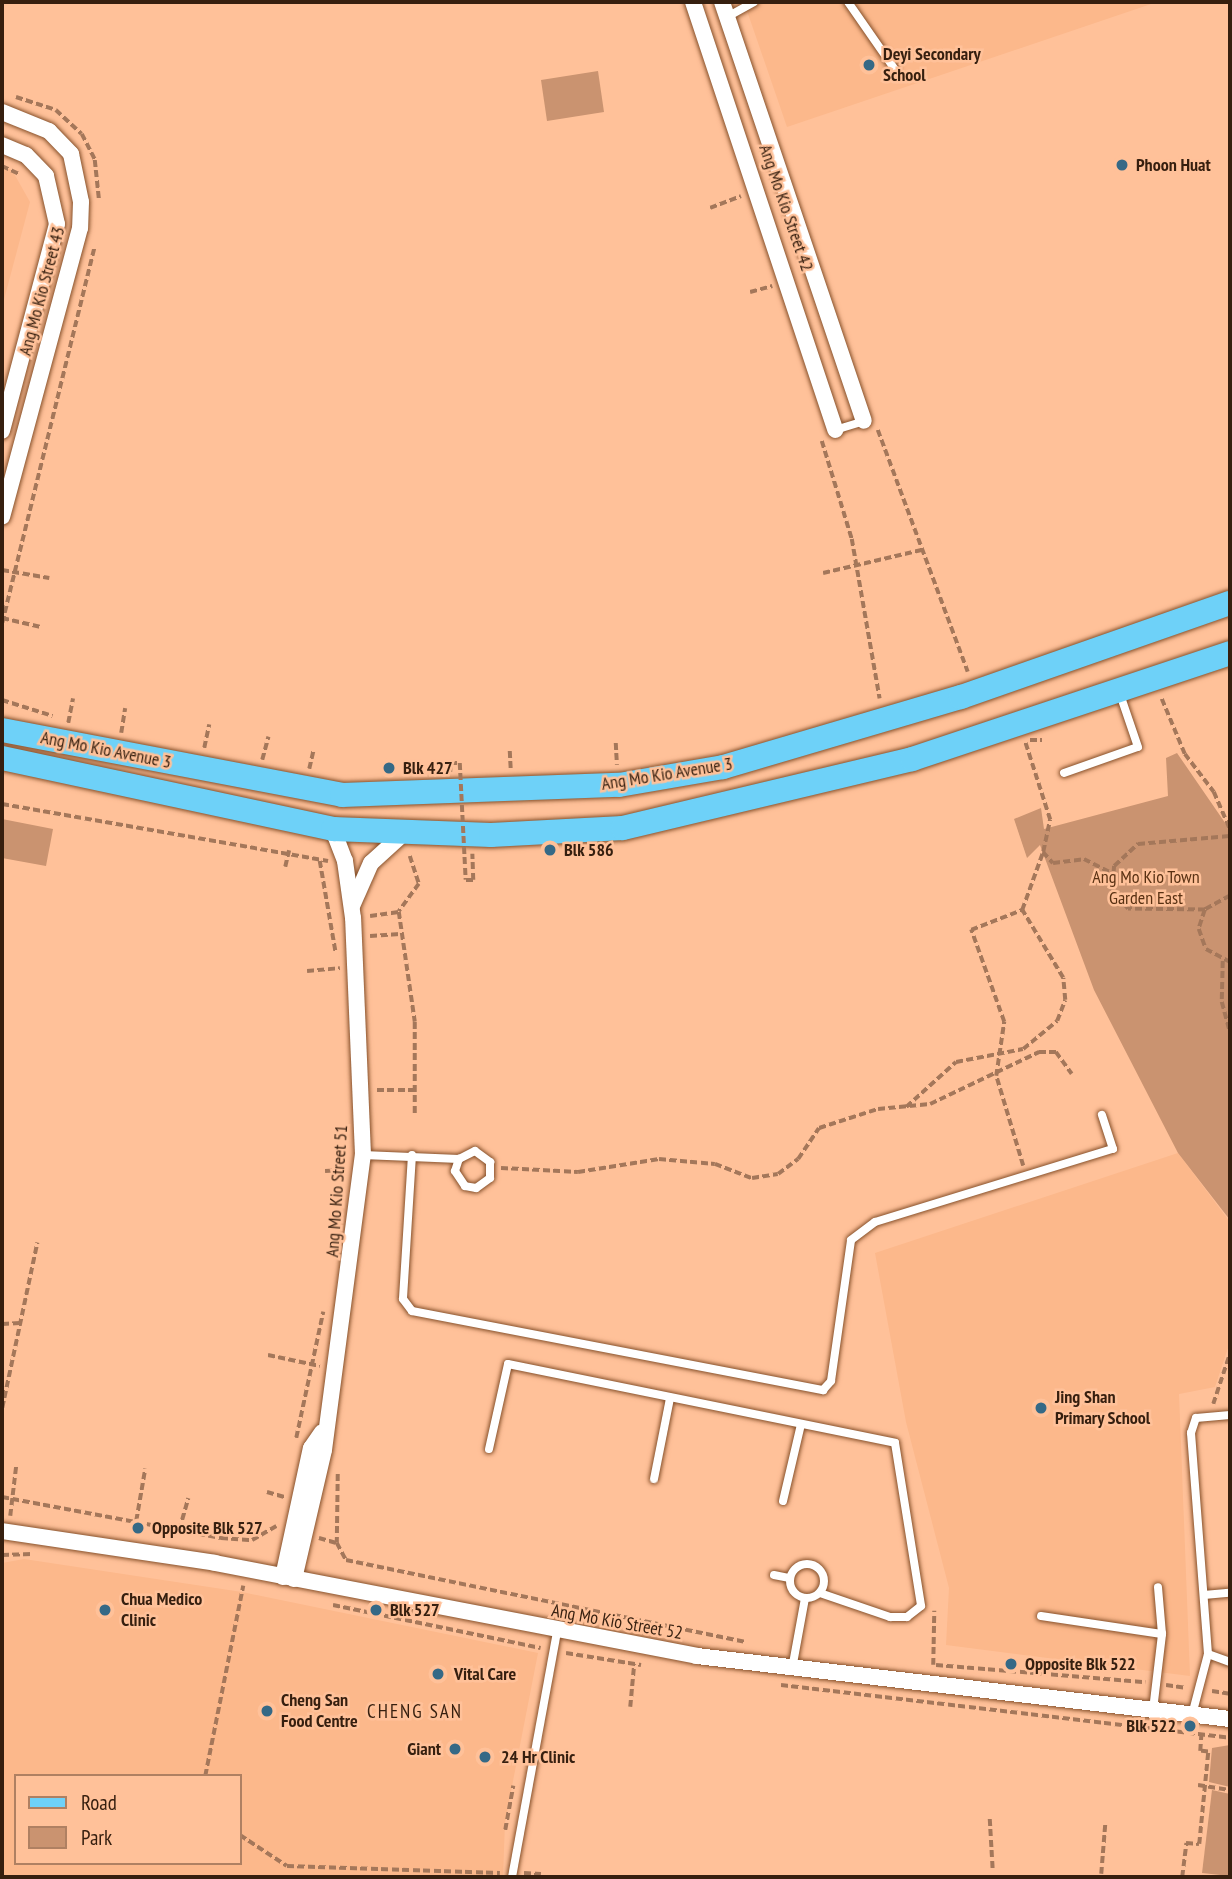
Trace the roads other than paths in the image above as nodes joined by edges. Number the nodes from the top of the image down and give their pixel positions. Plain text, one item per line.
1 (693, 2) edge
2 (754, 2) edge
3 (848, 2) edge
4 (725, 9) edge
5 (896, 71) dead end
6 (2, 112) edge
7 (2, 145) edge
8 (39, 296) junction
9 (58, 301) junction
10 (6, 404) edge
11 (29, 411) junction
12 (869, 419) joint
13 (835, 429) joint
14 (2, 431) edge
15 (2, 517) edge
16 (1230, 603) edge
17 (1230, 653) edge
18 (1119, 691) junction
19 (2, 730) edge
20 (2, 758) edge
21 (1063, 773) dead end
22 (333, 829) junction
23 (407, 845) junction
24 (351, 908) junction
25 (1102, 1115) dead end
26 (412, 1155) junction
27 (363, 1156) junction
28 (459, 1159) junction
29 (670, 1398) junction
30 (1230, 1415) edge
31 (801, 1424) junction
32 (489, 1449) dead end
33 (654, 1479) dead end
34 (783, 1502) dead end
35 (2, 1531) edge
36 (774, 1575) dead end
37 (288, 1578) junction
38 (790, 1578) junction
39 (1158, 1587) dead end
40 (820, 1593) junction
41 (1228, 1593) dead end
42 (1204, 1595) junction
43 (805, 1598) junction
44 (1041, 1616) dead end
45 (557, 1632) junction
46 (1162, 1634) junction
47 (1208, 1654) junction
48 (1230, 1662) edge
49 (792, 1669) junction
50 (1153, 1710) junction
51 (1192, 1715) junction
52 (1230, 1719) edge
53 (512, 1877) edge

1 - 13 street, Ang Mo Kio Street 42
2 - 4 lane
3 - 5 lane
4 - 12 street, Ang Mo Kio Street 42
6 - 9 street, Ang Mo Kio Street 43
7 - 8 street, Ang Mo Kio Street 43
8 - 9 lane
8 - 10 street, Ang Mo Kio Street 43
9 - 11 street, Ang Mo Kio Street 43
10 - 11 lane
10 - 14 street, Ang Mo Kio Street 43
11 - 15 street, Ang Mo Kio Street 43
12 - 13 lane
16 - 19 main road, Ang Mo Kio Avenue 3
17 - 18 main road, Ang Mo Kio Avenue 3
18 - 21 lane
18 - 23 main road, Ang Mo Kio Avenue 3
20 - 22 main road, Ang Mo Kio Avenue 3
22 - 23 main road, Ang Mo Kio Avenue 3
22 - 24 street, Ang Mo Kio Street 51
23 - 24 street, Ang Mo Kio Street 51
24 - 27 street, Ang Mo Kio Street 51
25 - 26 lane
26 - 27 lane
26 - 28 lane
27 - 37 street, Ang Mo Kio Street 51
28 - 28 lane
29 - 31 lane
29 - 32 lane
29 - 33 lane
30 - 42 lane
31 - 34 lane
31 - 40 lane
35 - 37 street, Ang Mo Kio Street 52
36 - 38 lane
37 - 45 street, Ang Mo Kio Street 52
38 - 40 lane
38 - 43 lane
39 - 46 lane
40 - 43 lane
41 - 42 lane
42 - 47 lane
43 - 49 lane
44 - 46 lane
45 - 49 street, Ang Mo Kio Street 52
45 - 53 lane
46 - 50 lane
47 - 48 lane
47 - 51 lane
49 - 50 street, Ang Mo Kio Street 52
50 - 51 street, Ang Mo Kio Street 52
51 - 52 street, Ang Mo Kio Street 52

